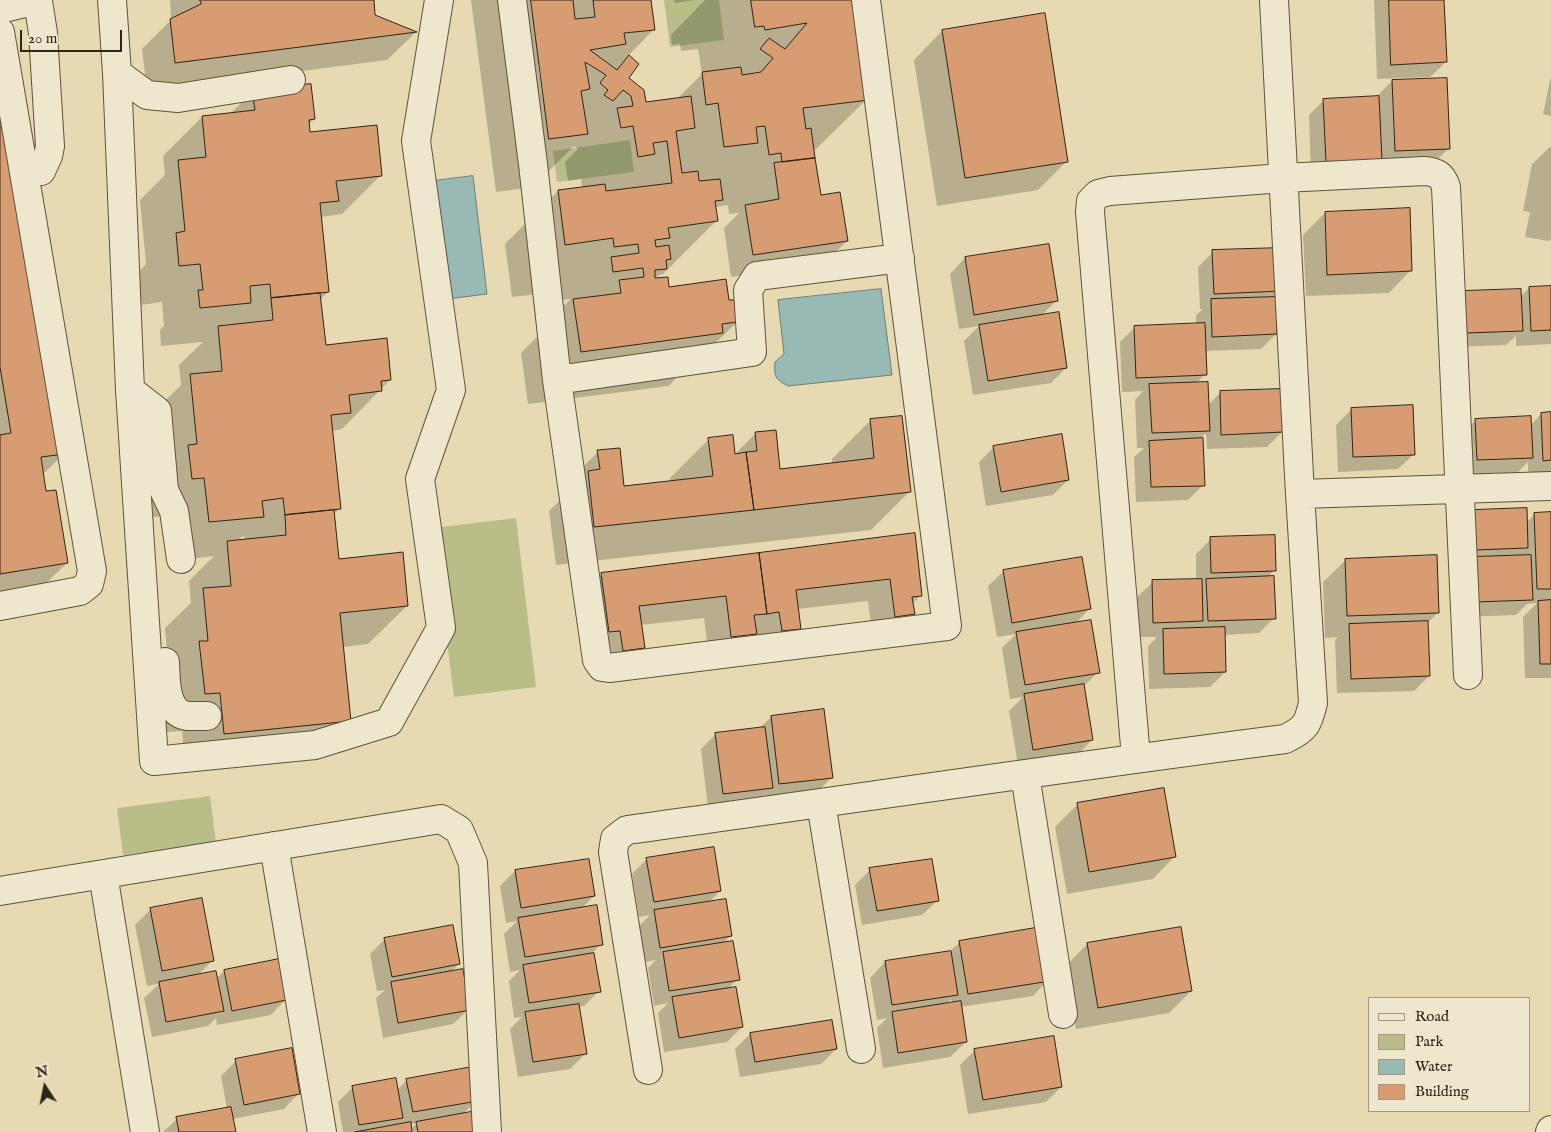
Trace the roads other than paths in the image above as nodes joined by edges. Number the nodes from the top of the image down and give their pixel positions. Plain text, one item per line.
1 (38, 0) edge
2 (112, 0) edge
3 (439, 0) edge
4 (512, 0) edge
5 (866, 0) edge
6 (1274, 0) edge
7 (0, 9) edge
8 (0, 32) edge
9 (117, 73) junction
10 (291, 80) dead end
11 (41, 171) dead end
12 (1283, 178) junction
13 (900, 258) junction
14 (557, 380) junction
15 (130, 390) junction
16 (1551, 486) edge
17 (1459, 488) junction
18 (1300, 494) junction
19 (181, 559) dead end
20 (143, 593) junction
21 (0, 606) edge
22 (1468, 675) dead end
23 (207, 716) dead end
24 (1136, 758) junction
25 (1025, 775) junction
26 (821, 803) junction
27 (274, 846) junction
28 (103, 874) junction
29 (0, 891) edge
30 (1063, 1014) dead end
31 (860, 1049) dead end
32 (648, 1070) dead end
33 (145, 1132) edge
34 (322, 1132) edge
35 (487, 1132) edge

1 - 7 street
1 - 11 street
2 - 9 street
3 - 20 street
4 - 14 street
5 - 13 street
6 - 12 street
8 - 21 street
9 - 10 street
9 - 15 street
12 - 17 street
12 - 18 street
12 - 24 street
13 - 14 street
13 - 14 street
15 - 19 street
15 - 20 street
16 - 17 street
17 - 18 street
17 - 22 street
18 - 24 street
20 - 23 street
24 - 25 street
25 - 26 street
25 - 30 street
26 - 31 street
26 - 32 street
27 - 28 street
27 - 34 street
27 - 35 street
28 - 29 street
28 - 33 street

